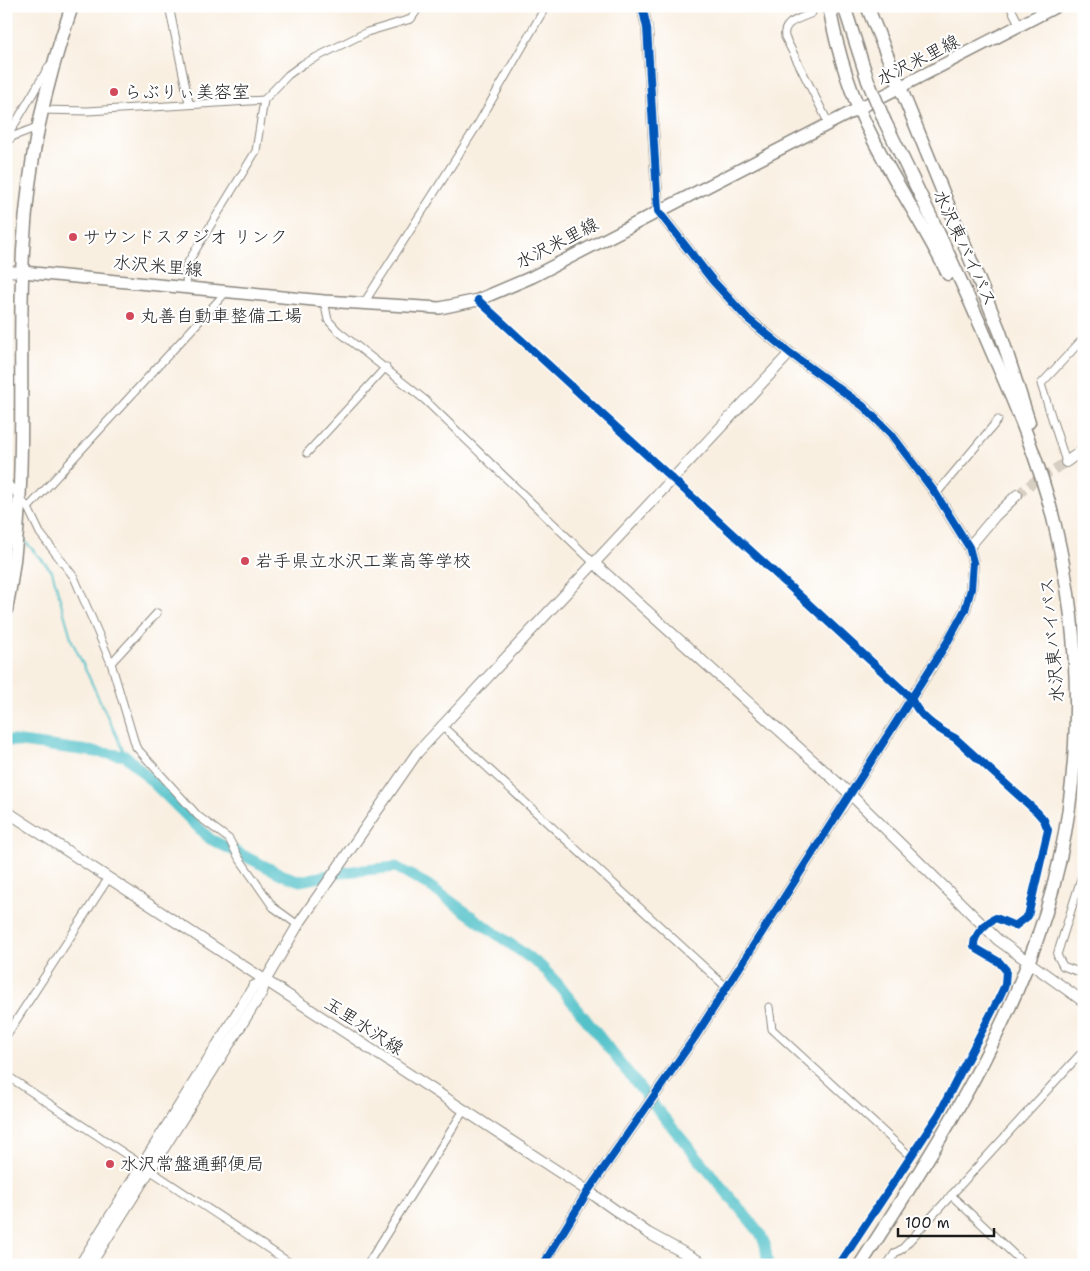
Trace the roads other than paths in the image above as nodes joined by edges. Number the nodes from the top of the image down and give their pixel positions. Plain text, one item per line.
1 (72, 6) edge
2 (169, 6) edge
3 (420, 6) edge
4 (546, 6) edge
5 (642, 6) edge
6 (812, 6) edge
7 (829, 6) edge
8 (844, 6) edge
9 (867, 6) edge
10 (1010, 6) edge
11 (1057, 6) edge
12 (1020, 26) junction
13 (55, 56) junction
14 (901, 88) junction
15 (264, 100) junction
16 (189, 103) junction
17 (40, 110) junction
18 (859, 110) junction
19 (829, 124) junction
20 (37, 127) junction
21 (6, 140) edge
22 (658, 212) junction
23 (6, 271) edge
24 (23, 272) junction
25 (186, 286) junction
26 (228, 290) junction
27 (478, 300) junction
28 (324, 301) junction
29 (364, 303) junction
30 (1084, 346) edge
31 (790, 353) junction
32 (386, 367) junction
33 (1004, 377) junction
34 (998, 420) dead end
35 (1084, 449) edge
36 (307, 453) dead end
37 (1066, 462) joint
38 (672, 478) junction
39 (6, 481) edge
40 (936, 494) junction
41 (1017, 495) tunnel mouth
42 (18, 506) edge
43 (1055, 524) junction
44 (969, 547) junction
45 (594, 563) junction
46 (6, 610) edge
47 (157, 613) dead end
48 (112, 663) junction
49 (911, 698) junction
50 (442, 725) junction
51 (850, 794) junction
52 (6, 811) edge
53 (1084, 869) edge
54 (108, 879) junction
55 (298, 925) junction
56 (984, 928) junction
57 (1029, 962) junction
58 (1084, 974) edge
59 (265, 981) junction
60 (726, 987) junction
61 (1083, 1000) edge
62 (769, 1008) dead end
63 (6, 1036) edge
64 (1084, 1050) edge
65 (6, 1075) edge
66 (464, 1110) junction
67 (911, 1157) junction
68 (146, 1168) junction
69 (588, 1191) junction
70 (951, 1195) junction
71 (80, 1265) edge
72 (90, 1265) edge
73 (293, 1265) edge
74 (367, 1265) edge
75 (543, 1265) edge
76 (706, 1265) edge
77 (839, 1265) edge
78 (860, 1265) edge
79 (887, 1265) edge
80 (1025, 1265) edge

1 - 13 highway
2 - 16 street
3 - 15 street
4 - 29 street
5 - 22 street
6 - 19 street
7 - 18 highway
8 - 33 highway, 水沢東バイパス, bridge
9 - 14 highway
10 - 12 street
11 - 12 main road, 水沢米里線
12 - 14 main road, 水沢米里線
13 - 17 highway
13 - 21 street
14 - 18 main road, 水沢米里線
14 - 43 highway
15 - 16 street
15 - 25 street
16 - 17 street
17 - 20 highway
18 - 19 main road, 水沢米里線
18 - 33 highway
19 - 22 main road, 水沢米里線
20 - 21 street
20 - 24 highway
22 - 27 main road, 水沢米里線
22 - 31 street
23 - 24 street
24 - 25 main road, 水沢米里線
24 - 42 highway
25 - 26 main road, 水沢米里線
26 - 28 main road, 水沢米里線
26 - 42 street
27 - 29 main road, 水沢米里線
27 - 38 street
28 - 29 main road, 水沢米里線
28 - 32 street
30 - 37 street
31 - 38 street
31 - 40 street
32 - 36 street
32 - 45 street
33 - 43 highway, 水沢東バイパス
34 - 40 street
35 - 37 street
38 - 45 street
38 - 49 street
39 - 42 street
40 - 44 street
41 - 44 street
42 - 46 highway
42 - 48 street
43 - 57 highway, 水沢東バイパス
44 - 49 street
45 - 50 street
45 - 51 street
47 - 48 street
48 - 55 street
49 - 51 street
49 - 56 street
50 - 55 street
50 - 60 street
51 - 56 street
51 - 60 street
52 - 54 street, 玉里水沢線
53 - 58 street
54 - 59 street, 玉里水沢線
54 - 63 street
55 - 59 street
56 - 57 street
56 - 67 street
57 - 61 street
57 - 78 highway, 水沢東バイパス
59 - 66 street, 玉里水沢線
59 - 68 street
60 - 69 street
62 - 67 street
64 - 70 street
65 - 68 street
66 - 69 street, 玉里水沢線
66 - 74 street
67 - 77 street
68 - 71 street
68 - 72 street
68 - 73 street
69 - 75 street
69 - 76 street, 玉里水沢線
70 - 79 street
70 - 80 street

